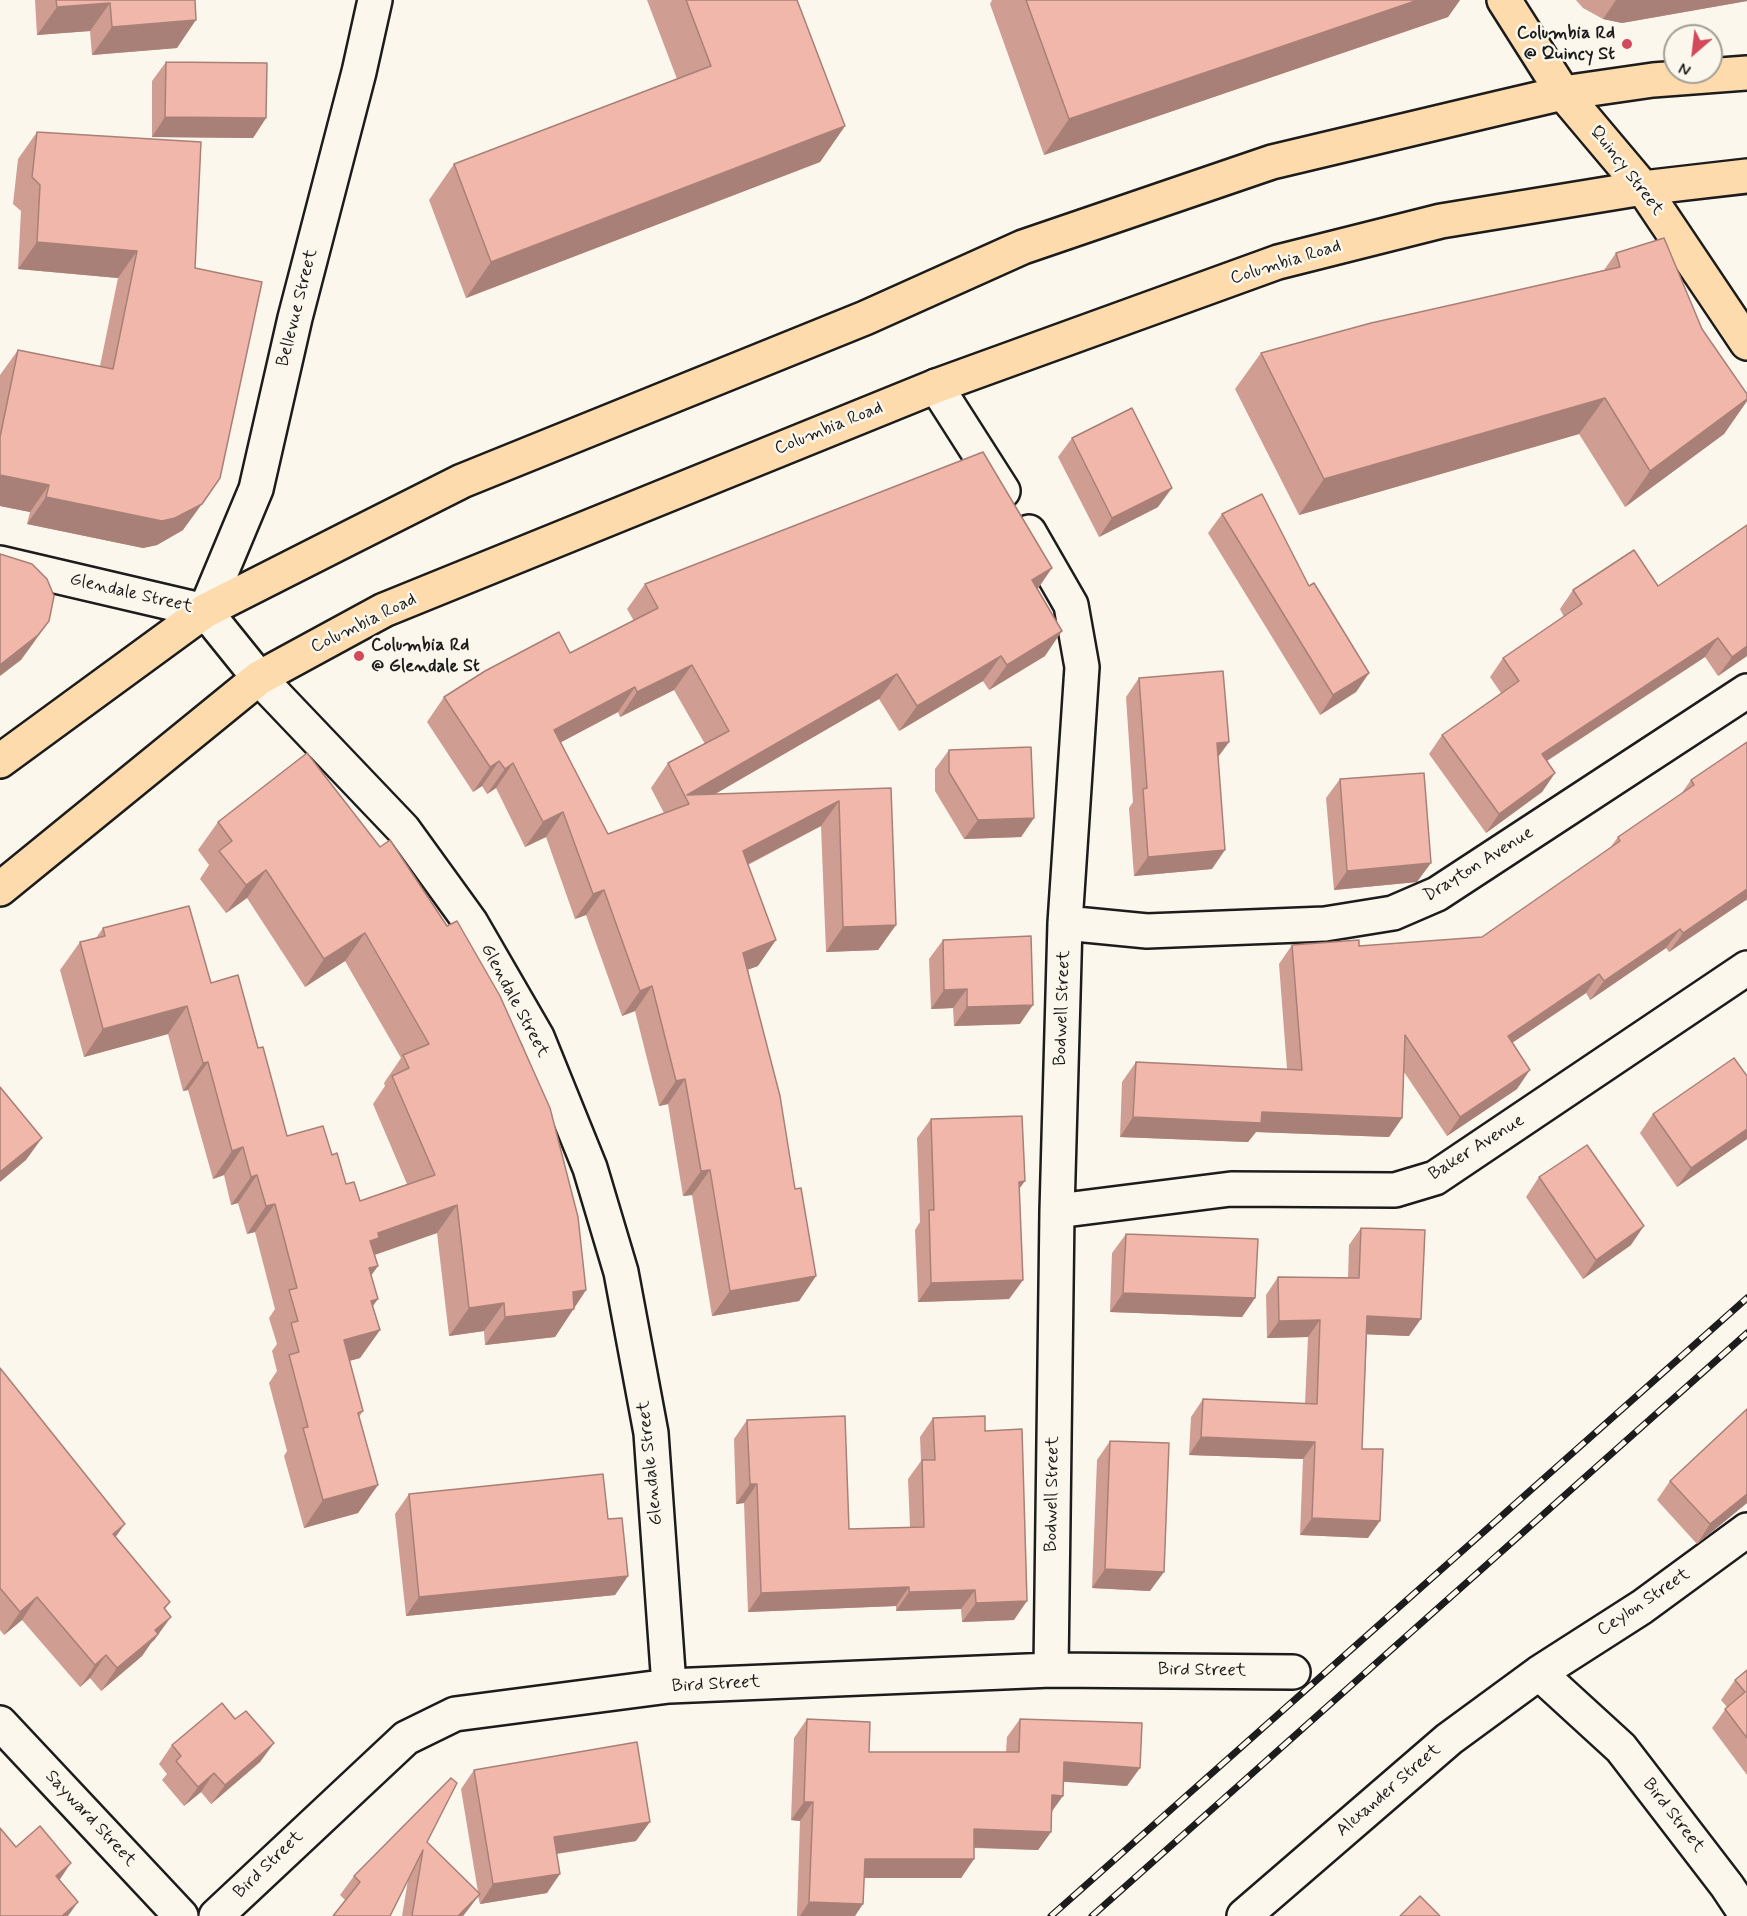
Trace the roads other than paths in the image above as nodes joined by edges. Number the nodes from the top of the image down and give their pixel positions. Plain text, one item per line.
1 (375, 0) edge
2 (1504, 0) edge
3 (1747, 73) edge
4 (1563, 93) junction
5 (1747, 176) edge
6 (1643, 188) junction
7 (1747, 343) edge
8 (936, 386) junction
9 (0, 563) edge
10 (205, 610) junction
11 (259, 678) junction
12 (1747, 691) edge
13 (0, 761) edge
14 (0, 889) edge
15 (1065, 923) junction
16 (1747, 968) edge
17 (1057, 1211) junction
18 (1747, 1530) edge
19 (1051, 1670) junction
20 (1293, 1672) dead end
21 (1539, 1673) junction
22 (669, 1686) junction
23 (0, 1723) edge
24 (181, 1916) edge
25 (216, 1916) edge
26 (1244, 1916) edge
27 (1747, 1916) edge

1 - 10 street, Bellevue Street
2 - 4 main road, Quincy Street
3 - 4 main road
4 - 6 main road, Quincy Street
4 - 10 main road
5 - 6 main road, Columbia Road
6 - 7 main road, Quincy Street
6 - 8 main road, Columbia Road
8 - 11 main road, Columbia Road
8 - 15 street, Bodwell Street
9 - 10 street, Glendale Street
10 - 11 street, Glendale Street
10 - 13 main road
11 - 14 main road, Columbia Road
11 - 22 street, Glendale Street
12 - 15 street, Drayton Avenue
15 - 17 street, Bodwell Street
16 - 17 street, Baker Avenue
17 - 19 street, Bodwell Street
18 - 21 street, Ceylon Street
19 - 20 street, Bird Street
19 - 22 street, Bird Street
21 - 26 street, Alexander Street
21 - 27 street, Bird Street
22 - 25 street, Bird Street
23 - 24 street, Sayward Street

